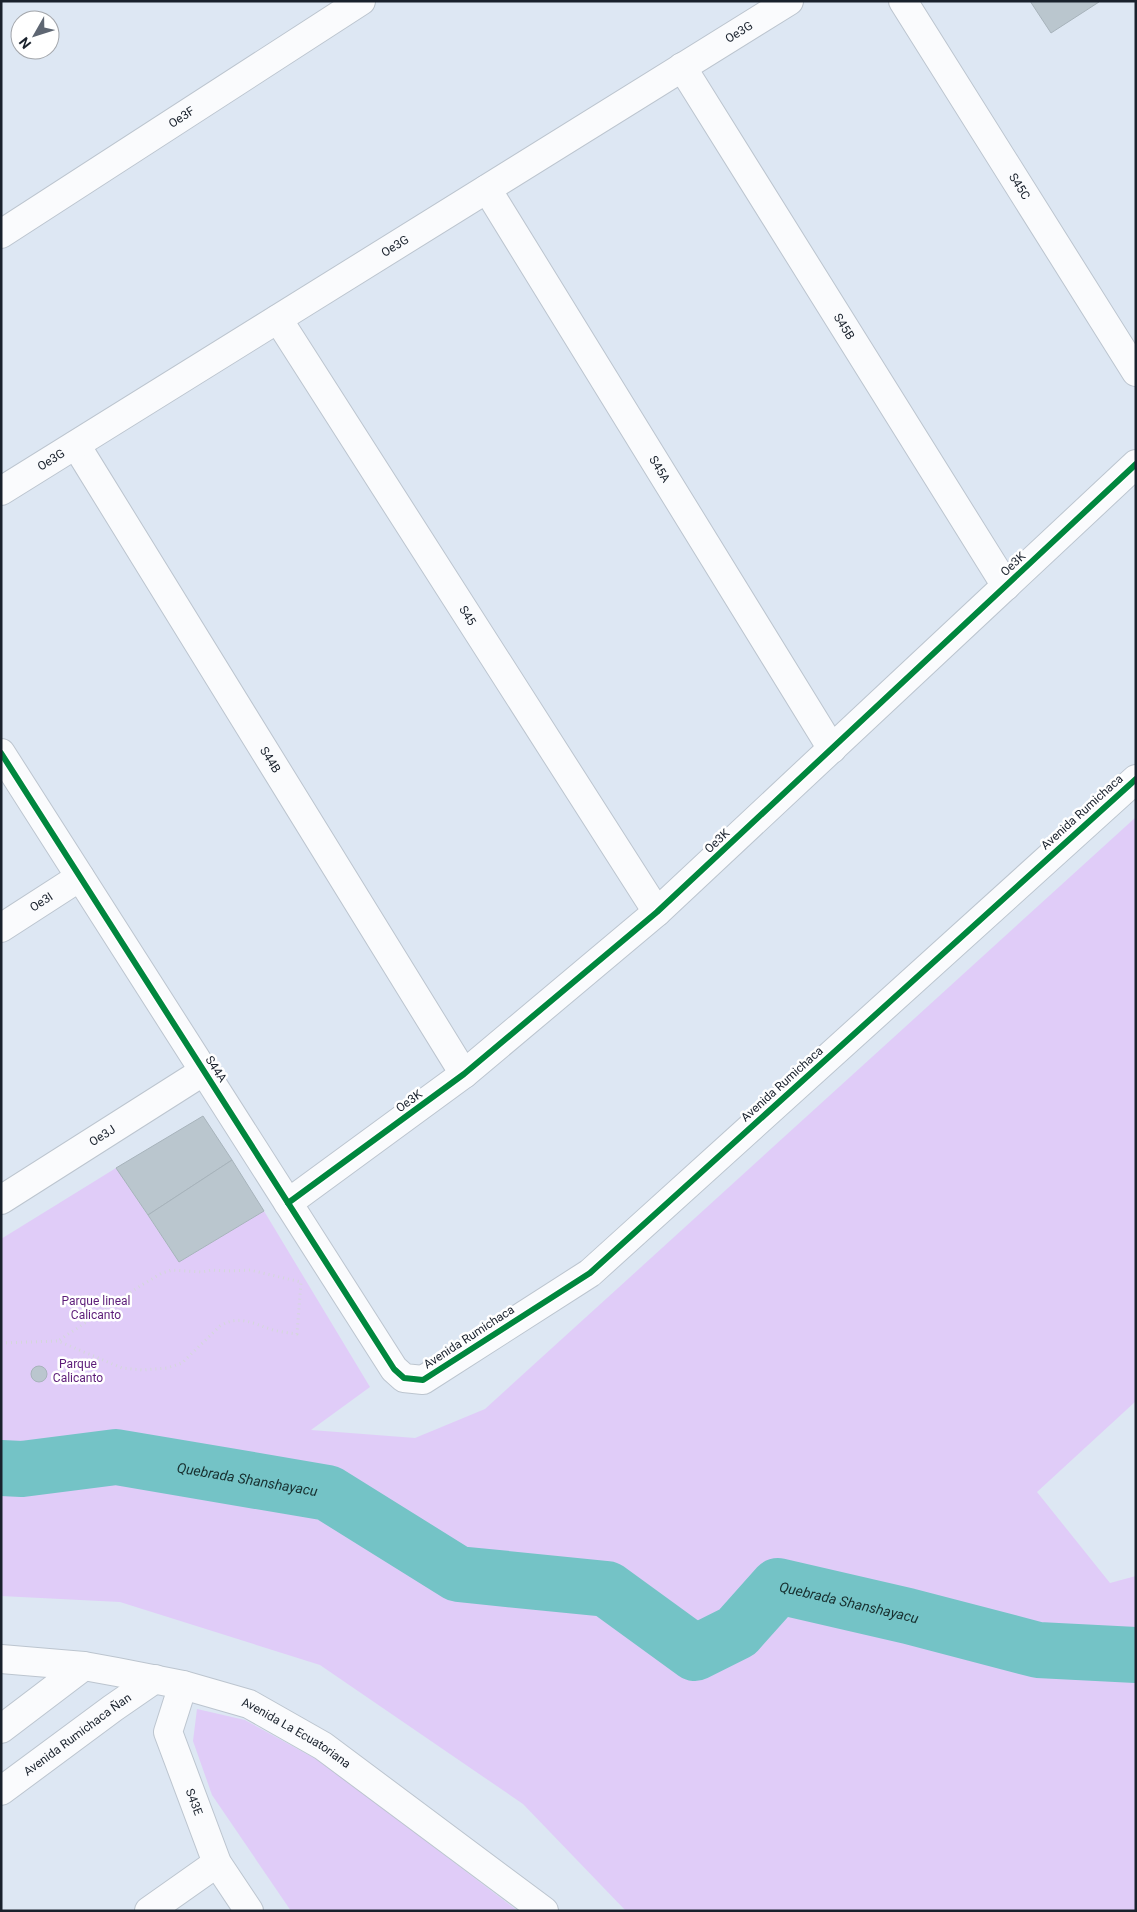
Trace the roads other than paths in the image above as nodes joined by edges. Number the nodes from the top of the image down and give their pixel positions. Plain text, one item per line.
1 (361, 1) edge
2 (789, 1) edge
3 (903, 1) edge
4 (682, 67) junction
5 (487, 189) junction
6 (1, 234) edge
7 (278, 319) junction
8 (1136, 372) edge
9 (76, 445) junction
10 (1136, 464) edge
11 (1, 491) edge
12 (1006, 586) junction
13 (832, 748) junction
14 (1, 753) edge
15 (1136, 778) edge
16 (80, 877) junction
17 (658, 912) junction
18 (1, 928) edge
19 (204, 1072) junction
20 (464, 1074) junction
21 (1, 1200) edge
22 (288, 1203) junction
23 (423, 1380) joint
24 (1, 1659) edge
25 (84, 1666) junction
26 (155, 1679) junction
27 (182, 1684) junction
28 (1, 1729) edge
29 (1, 1791) edge
30 (217, 1863) junction
31 (149, 1911) edge
32 (249, 1911) edge
33 (544, 1911) edge

1 - 6 street, Oe3F
2 - 4 street, Oe3G
3 - 8 street, S45C
4 - 5 street, Oe3G
4 - 12 street, S45B
5 - 7 street, Oe3G
5 - 13 street, S45A
7 - 9 street, Oe3G
7 - 17 street, S45
9 - 11 street, Oe3G
9 - 20 street, S44B
10 - 12 street, Oe3K
12 - 13 street, Oe3K
13 - 17 street, Oe3K
14 - 16 street, S44A
15 - 23 street, Avenida Rumichaca
16 - 18 street, Oe3I
16 - 19 street, S44A
17 - 20 street, Oe3K
19 - 21 street, Oe3J
19 - 22 street, S44A
20 - 22 street, Oe3K
22 - 23 street, S44A
24 - 25 street, Avenida La Ecuatoriana
25 - 26 street, Avenida La Ecuatoriana
25 - 28 street
26 - 27 street, Avenida La Ecuatoriana
26 - 29 street, Avenida Rumichaca Ñan
27 - 30 street, S43E
27 - 33 street, Avenida La Ecuatoriana
30 - 31 street
30 - 32 street, S43E

